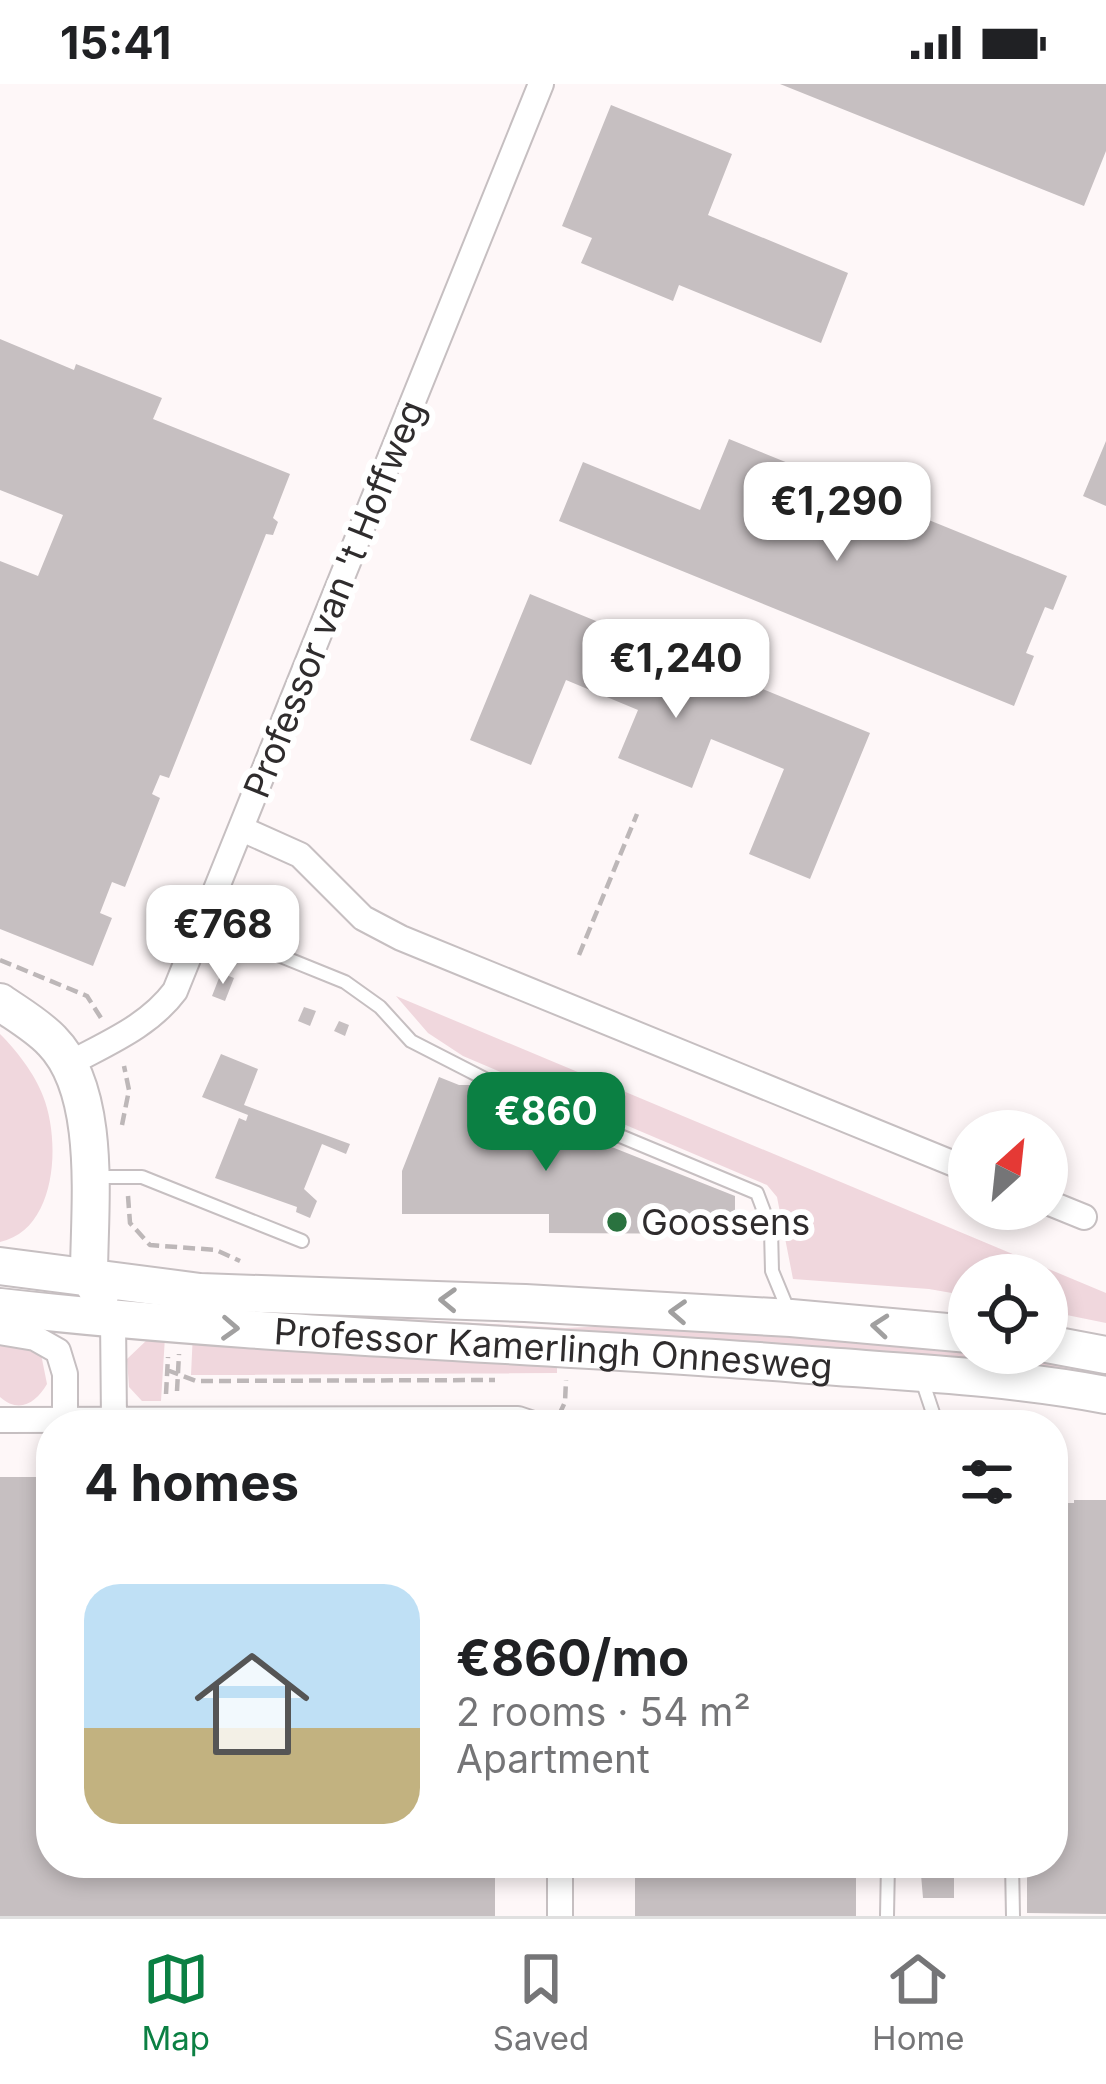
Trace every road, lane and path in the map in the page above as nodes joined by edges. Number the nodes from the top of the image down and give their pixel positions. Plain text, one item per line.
1 (541, 84) edge
2 (637, 814) dead end
3 (242, 829) junction
4 (204, 925) junction
5 (579, 955) dead end
6 (0, 1002) edge
7 (68, 1064) junction
8 (948, 1161) edge
9 (88, 1177) junction
10 (1068, 1211) edge
11 (1084, 1217) dead end
12 (302, 1241) dead end
13 (0, 1265) edge
14 (88, 1276) junction
15 (0, 1306) edge
16 (60, 1313) junction
17 (791, 1318) junction
18 (113, 1319) junction
19 (0, 1332) edge
20 (948, 1332) edge
21 (1068, 1348) edge
22 (1106, 1355) edge
23 (167, 1370) dead end
24 (920, 1373) junction
25 (512, 1380) dead end
26 (557, 1380) dead end
27 (1106, 1395) edge
28 (65, 1410) edge
29 (114, 1410) edge
30 (561, 1410) edge
31 (933, 1410) edge
32 (0, 1420) edge
33 (36, 1420) edge
34 (560, 1878) edge
35 (888, 1878) edge
36 (1012, 1878) edge
37 (560, 1916) edge
38 (887, 1916) edge
39 (1013, 1916) edge

1 - 3 street, Professor van 't Hoffweg
2 - 5 path
3 - 4 street, Professor van 't Hoffweg
3 - 8 street
4 - 7 street, Professor van 't Hoffweg
4 - 17 lane
6 - 7 main road
7 - 9 main road
9 - 12 lane
9 - 14 main road
10 - 11 street
13 - 14 main road, Professor Kamerlingh Onnesweg
14 - 16 main road
17 -> 14 main road, Professor Kamerlingh Onnesweg
14 - 18 main road
15 - 16 main road, Professor Kamerlingh Onnesweg
16 - 18 main road, Professor Kamerlingh Onnesweg
20 -> 17 main road, Professor Kamerlingh Onnesweg
18 -> 24 main road, Professor Kamerlingh Onnesweg
18 - 29 street
19 - 28 street
21 - 22 main road
23 - 25 path, Professor Kamerlingh Onnesweg
24 - 27 main road, Professor Kamerlingh Onnesweg
24 - 31 lane
26 - 30 path, Professor Kamerlingh Onnesweg
32 - 33 street
34 - 37 street
35 - 38 lane
36 - 39 lane

